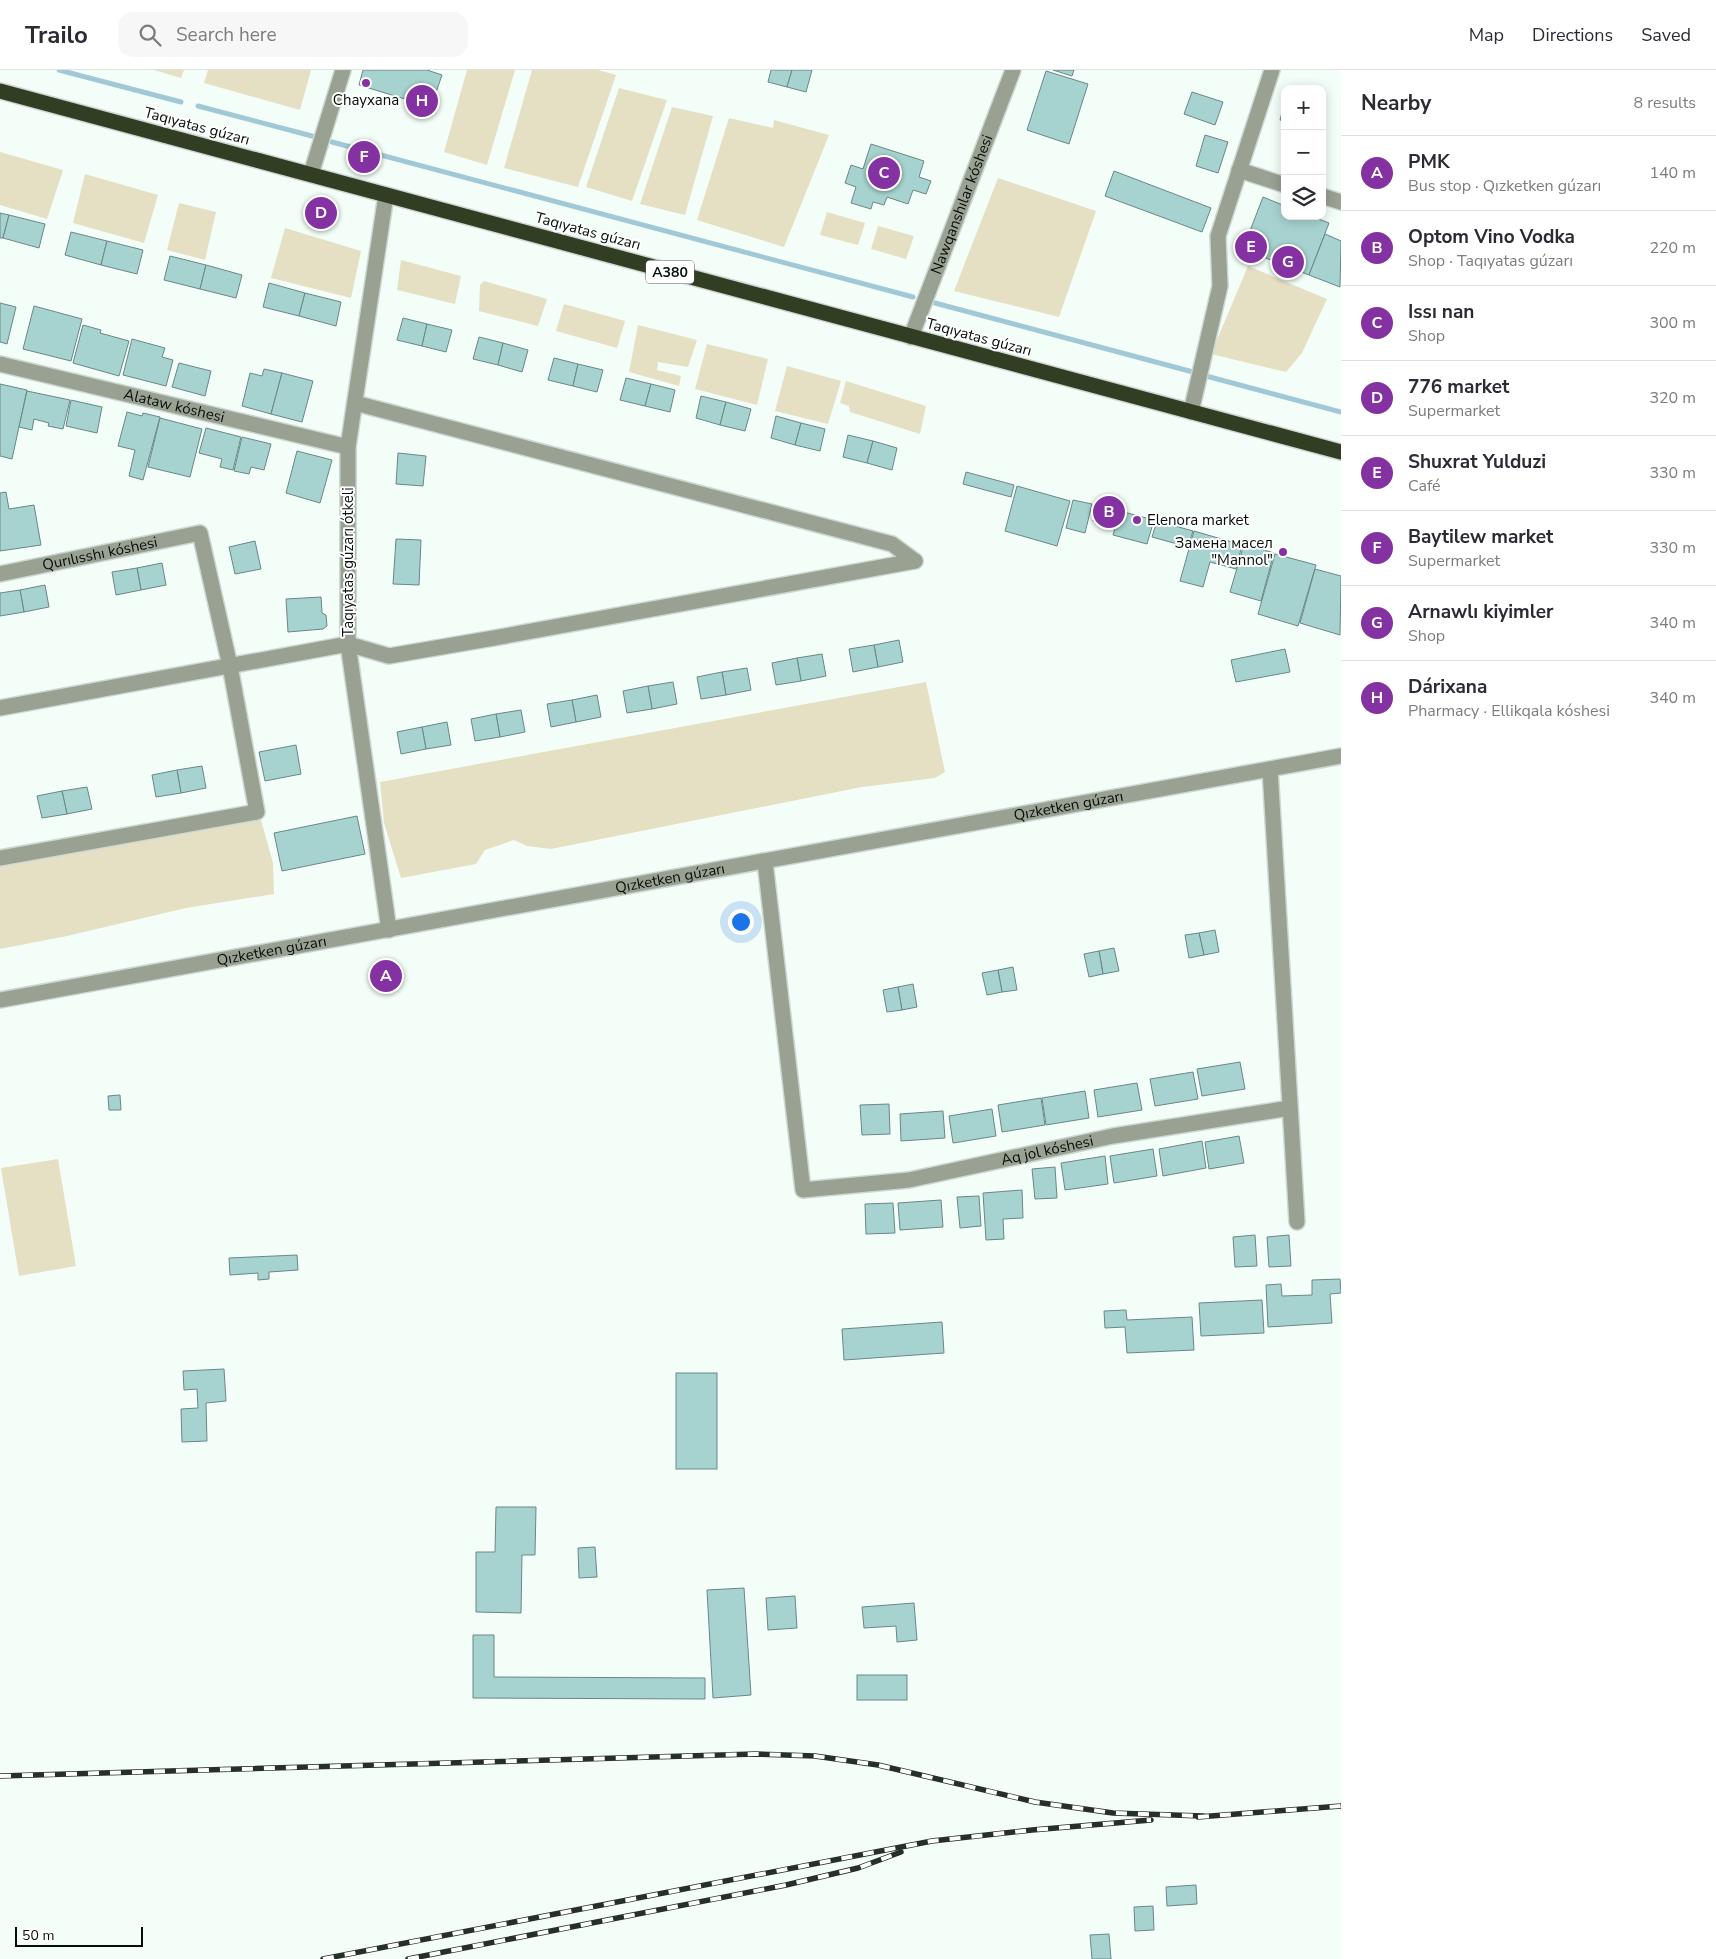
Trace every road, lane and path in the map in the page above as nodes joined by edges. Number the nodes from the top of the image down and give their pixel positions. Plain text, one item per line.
1 (343, 70) edge
2 (1013, 70) edge
3 (1272, 70) edge
4 (0, 91) edge
5 (1239, 170) junction
6 (311, 174) junction
7 (1281, 184) edge
8 (386, 195) junction
9 (1326, 197) edge
10 (1341, 202) edge
11 (911, 337) junction
12 (0, 364) edge
13 (355, 403) junction
14 (1191, 412) junction
15 (348, 447) junction
16 (1341, 452) edge
17 (0, 574) edge
18 (348, 644) junction
19 (230, 666) junction
20 (0, 708) edge
21 (1341, 756) edge
22 (1270, 769) junction
23 (0, 858) edge
24 (765, 862) junction
25 (389, 930) junction
26 (0, 1000) edge
27 (1290, 1108) junction
28 (1297, 1222) dead end

1 - 6 street
2 - 11 street, Nawqanshılar kóshesi
3 - 5 street
4 - 6 highway, Taqıyatas gúzarı / A380
5 - 7 street
5 - 14 street
6 - 8 highway, Taqıyatas gúzarı / A380
8 - 11 highway, Taqıyatas gúzarı / A380
8 - 13 street, Taqıyatas gúzarı ótkeli
9 - 10 street
11 - 14 highway, Taqıyatas gúzarı / A380
12 - 15 street, Alataw kóshesi
13 - 15 street, Taqıyatas gúzarı ótkeli
13 - 18 street
14 - 16 highway, Taqıyatas gúzarı / A380
15 - 18 street, Taqıyatas gúzarı ótkeli
17 - 19 street, Qurılısshı kóshesi
18 - 19 street
18 - 25 street, Taqıyatas gúzarı ótkeli
19 - 20 street
19 - 23 street
21 - 22 street, Qızketken gúzarı
22 - 24 street, Qızketken gúzarı
22 - 27 street
24 - 25 street, Qızketken gúzarı
24 - 27 street, Aq jol kóshesi
25 - 26 street, Qızketken gúzarı
27 - 28 street

